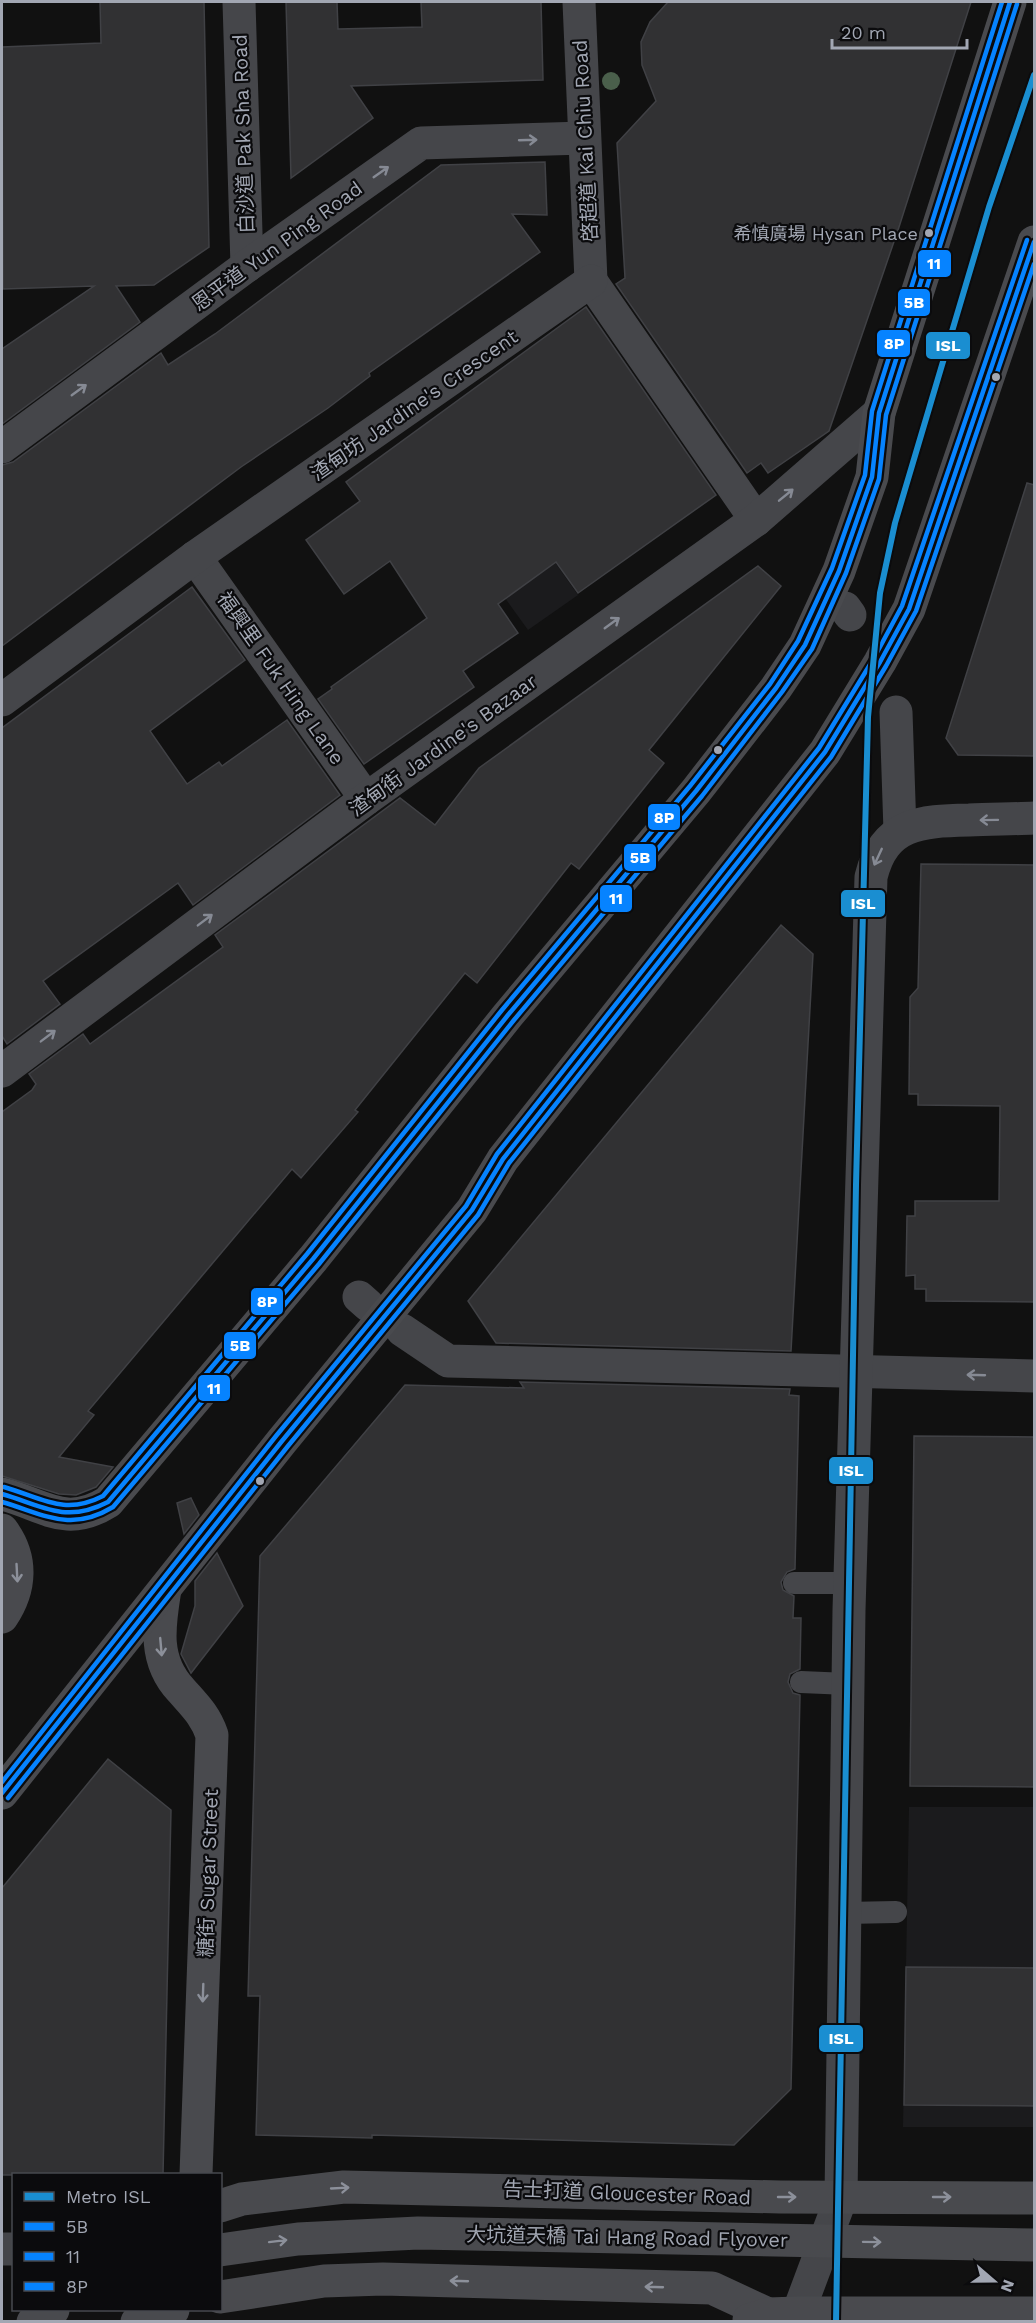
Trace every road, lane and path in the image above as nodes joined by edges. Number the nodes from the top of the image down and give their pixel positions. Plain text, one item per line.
1 (239, 2) edge
2 (579, 2) edge
3 (1010, 2) edge
4 (584, 138) junction
5 (1035, 242) edge
6 (247, 266) junction
7 (591, 280) junction
8 (879, 413) junction
9 (2, 447) edge
10 (756, 520) junction
11 (195, 558) junction
12 (2, 700) edge
13 (896, 712) dead end
14 (366, 799) junction
15 (1035, 818) edge
16 (900, 831) junction
17 (2, 1069) edge
18 (402, 1330) dead end
19 (855, 1371) junction
20 (1035, 1376) edge
21 (2, 1494) edge
22 (2, 1530) edge
23 (794, 1583) dead end
24 (850, 1583) junction
25 (165, 1589) junction
26 (2, 1617) edge
27 (801, 1682) dead end
28 (848, 1684) junction
29 (2, 1793) edge
30 (845, 1912) junction
31 (896, 1912) dead end
32 (196, 2173) edge
33 (841, 2198) junction
34 (1035, 2198) edge
35 (222, 2205) edge
36 (1035, 2245) edge
37 (222, 2250) edge
38 (222, 2297) edge
39 (51, 2311) edge
40 (170, 2311) edge
41 (1035, 2313) edge
42 (770, 2316) edge
43 (33, 2322) edge
44 (137, 2322) edge

1 - 6 street, 白沙道 Pak Sha Road
2 - 4 street, 啓超道 Kai Chiu Road
3 - 8 main road
6 -> 4 street, 恩平道 Yun Ping Road
4 - 7 street, 啓超道 Kai Chiu Road
5 - 25 main road
9 -> 6 street, 恩平道 Yun Ping Road
7 - 10 street
7 - 11 street, 渣甸坊 Jardine's Crescent
10 -> 8 street, 渣甸街 Jardine's Bazaar
8 - 21 main road
14 -> 10 street, 渣甸街 Jardine's Bazaar
11 - 12 street, 渣甸坊 Jardine's Crescent
11 - 14 street, 福興里 Fuk Hing Lane
13 - 16 street
17 -> 14 street, 渣甸街 Jardine's Bazaar
15 -> 16 street
16 -> 19 street
18 - 19 street
20 -> 19 street
19 - 24 street
22 -> 26 main road
23 - 24 lane
24 - 28 street
25 - 29 main road
25 -> 32 main road, 糖街 Sugar Street
27 - 28 lane
28 - 30 street
30 - 31 lane
30 - 33 street
33 -> 34 main road, 告士打道 Gloucester Road
35 -> 33 main road, 告士打道 Gloucester Road
33 - 42 street
37 -> 36 main road, 大坑道天橋 Tai Hang Road Flyover, bridge
42 -> 38 main road
39 - 43 main road
40 - 44 main road, bridge
41 - 42 main road

